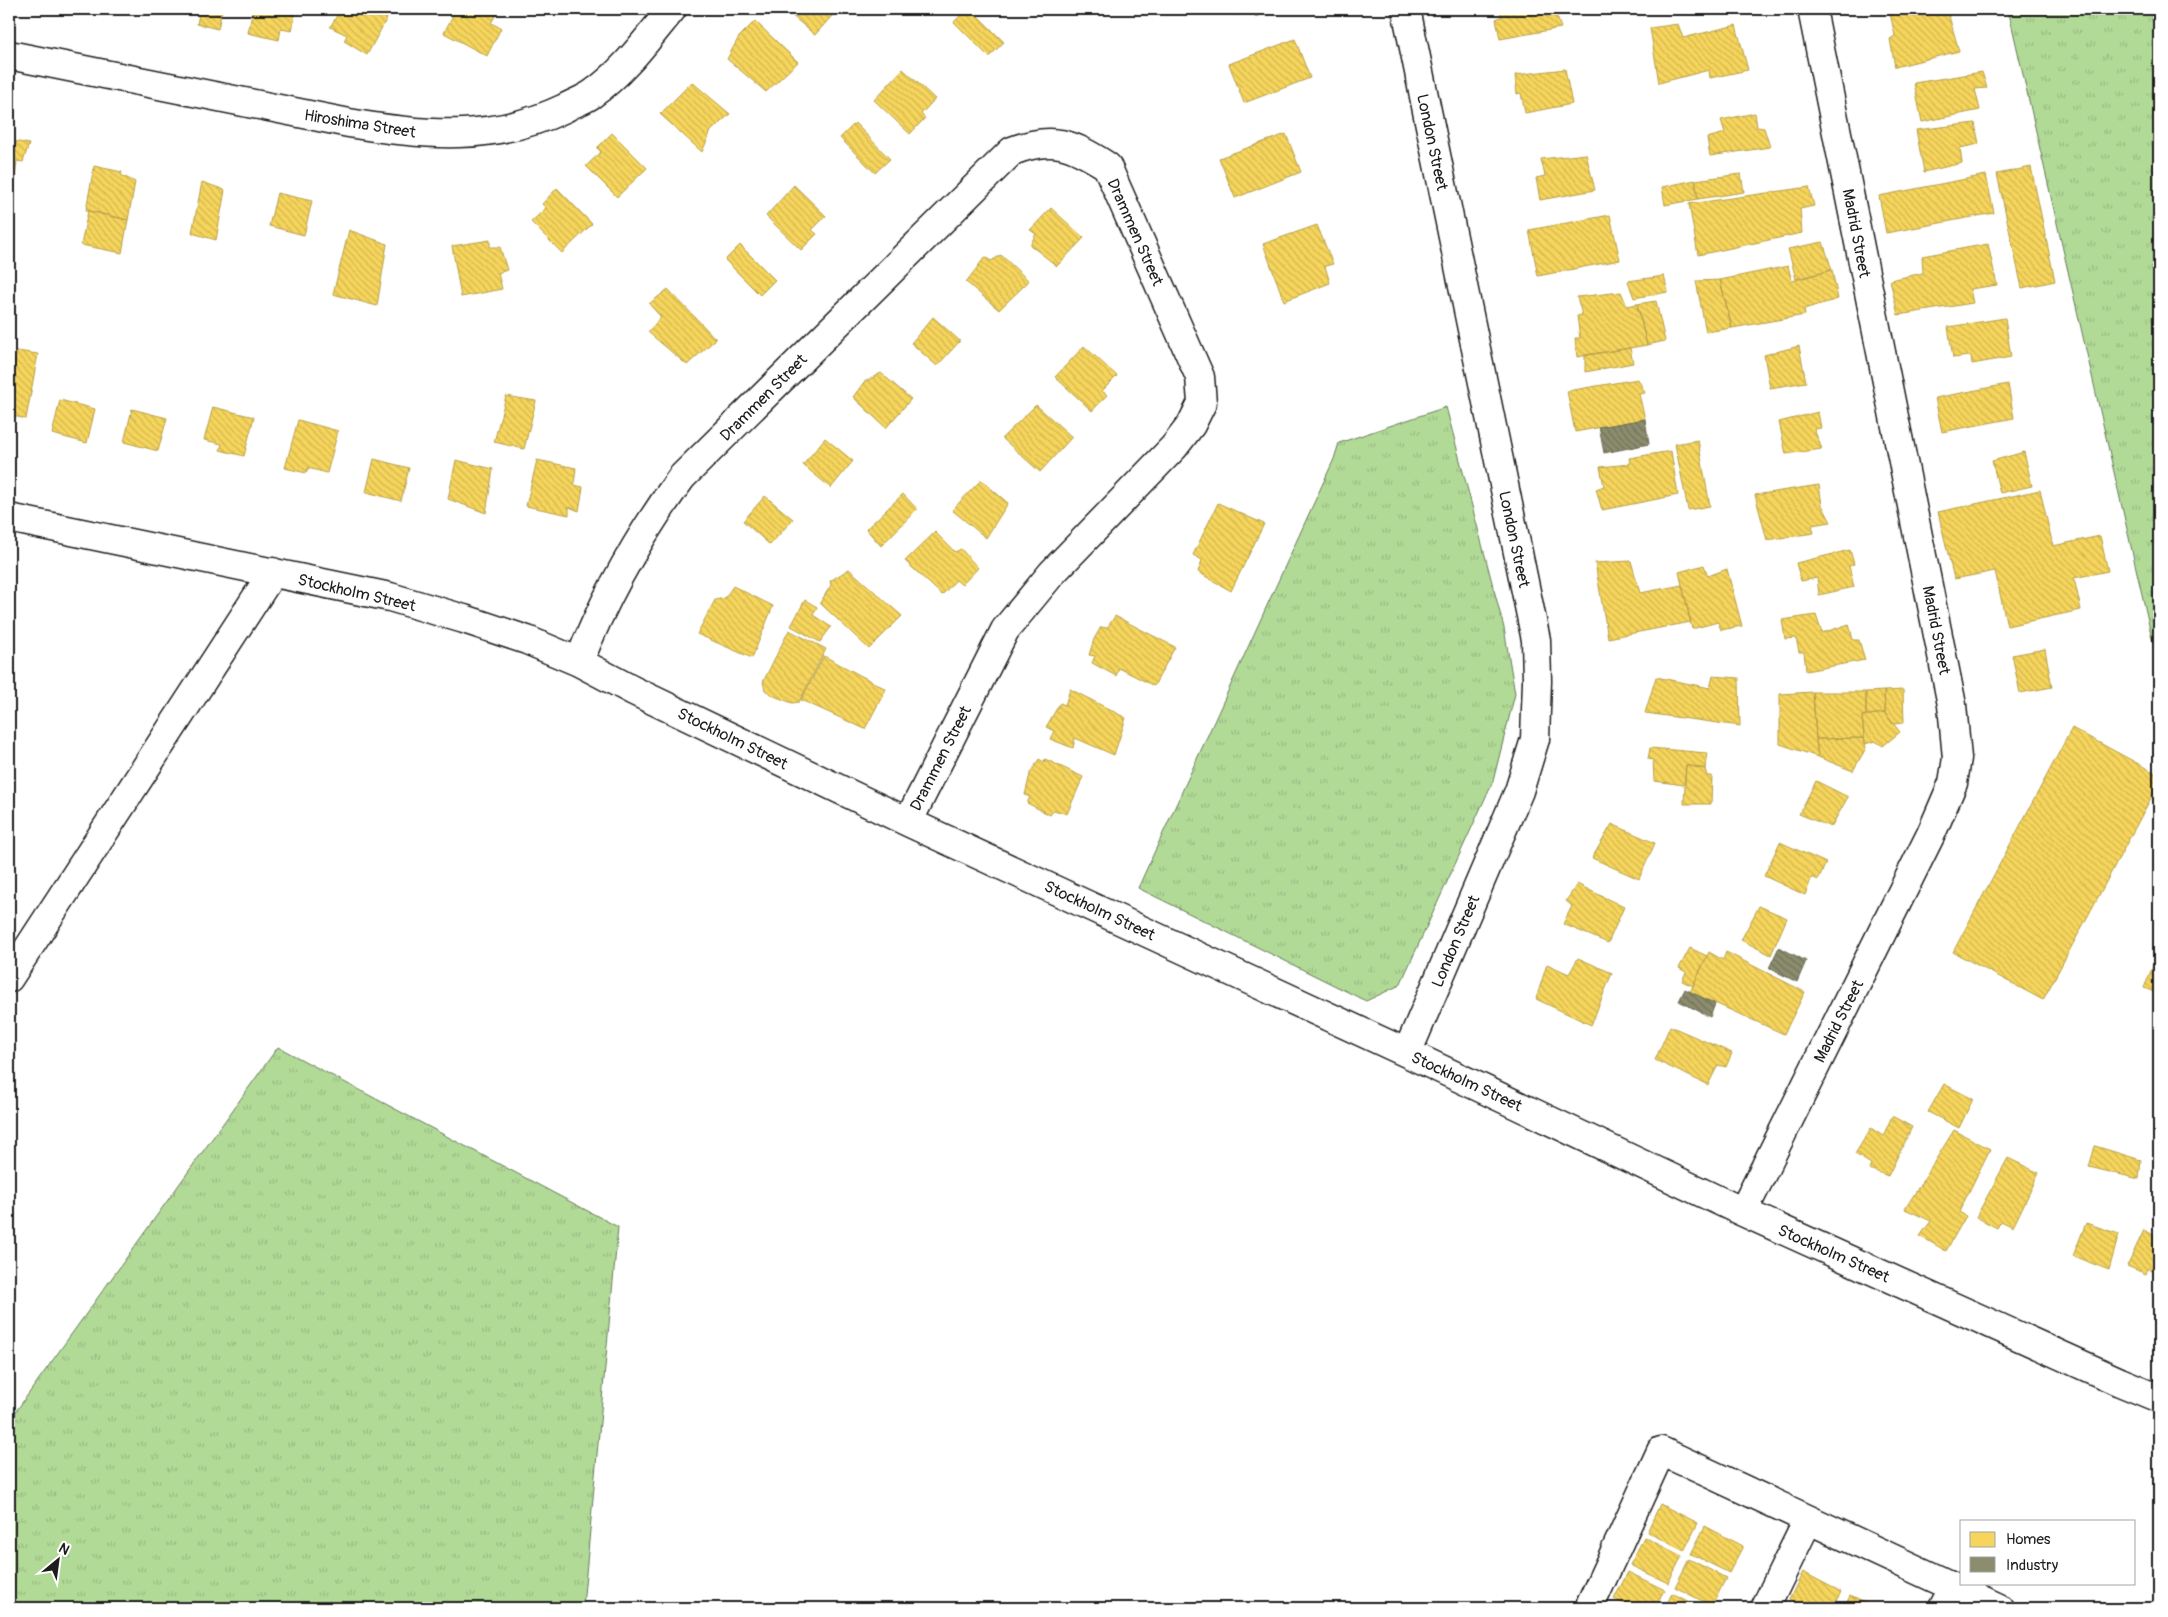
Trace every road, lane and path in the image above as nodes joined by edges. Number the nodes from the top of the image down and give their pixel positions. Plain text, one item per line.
1 (672, 9) edge
2 (1406, 9) edge
3 (1812, 9) edge
4 (9, 54) edge
5 (9, 518) edge
6 (273, 572) junction
7 (579, 662) junction
8 (908, 822) junction
9 (11, 969) edge
10 (1407, 1053) junction
11 (1743, 1212) junction
12 (2159, 1398) edge
13 (1808, 1520) junction
14 (1949, 1598) edge
15 (1589, 1608) edge
16 (1765, 1608) edge
17 (1999, 1608) edge

1 - 4 street, Hiroshima Street
2 - 10 street, London Street
3 - 11 street, Madrid Street
5 - 6 street, Stockholm Street
6 - 7 street, Stockholm Street
6 - 9 street
7 - 8 street, Stockholm Street
7 - 8 street, Drammen Street
8 - 10 street, Stockholm Street
10 - 11 street, Stockholm Street
11 - 12 street, Stockholm Street
13 - 14 street
13 - 15 street
13 - 16 street
14 - 17 street

